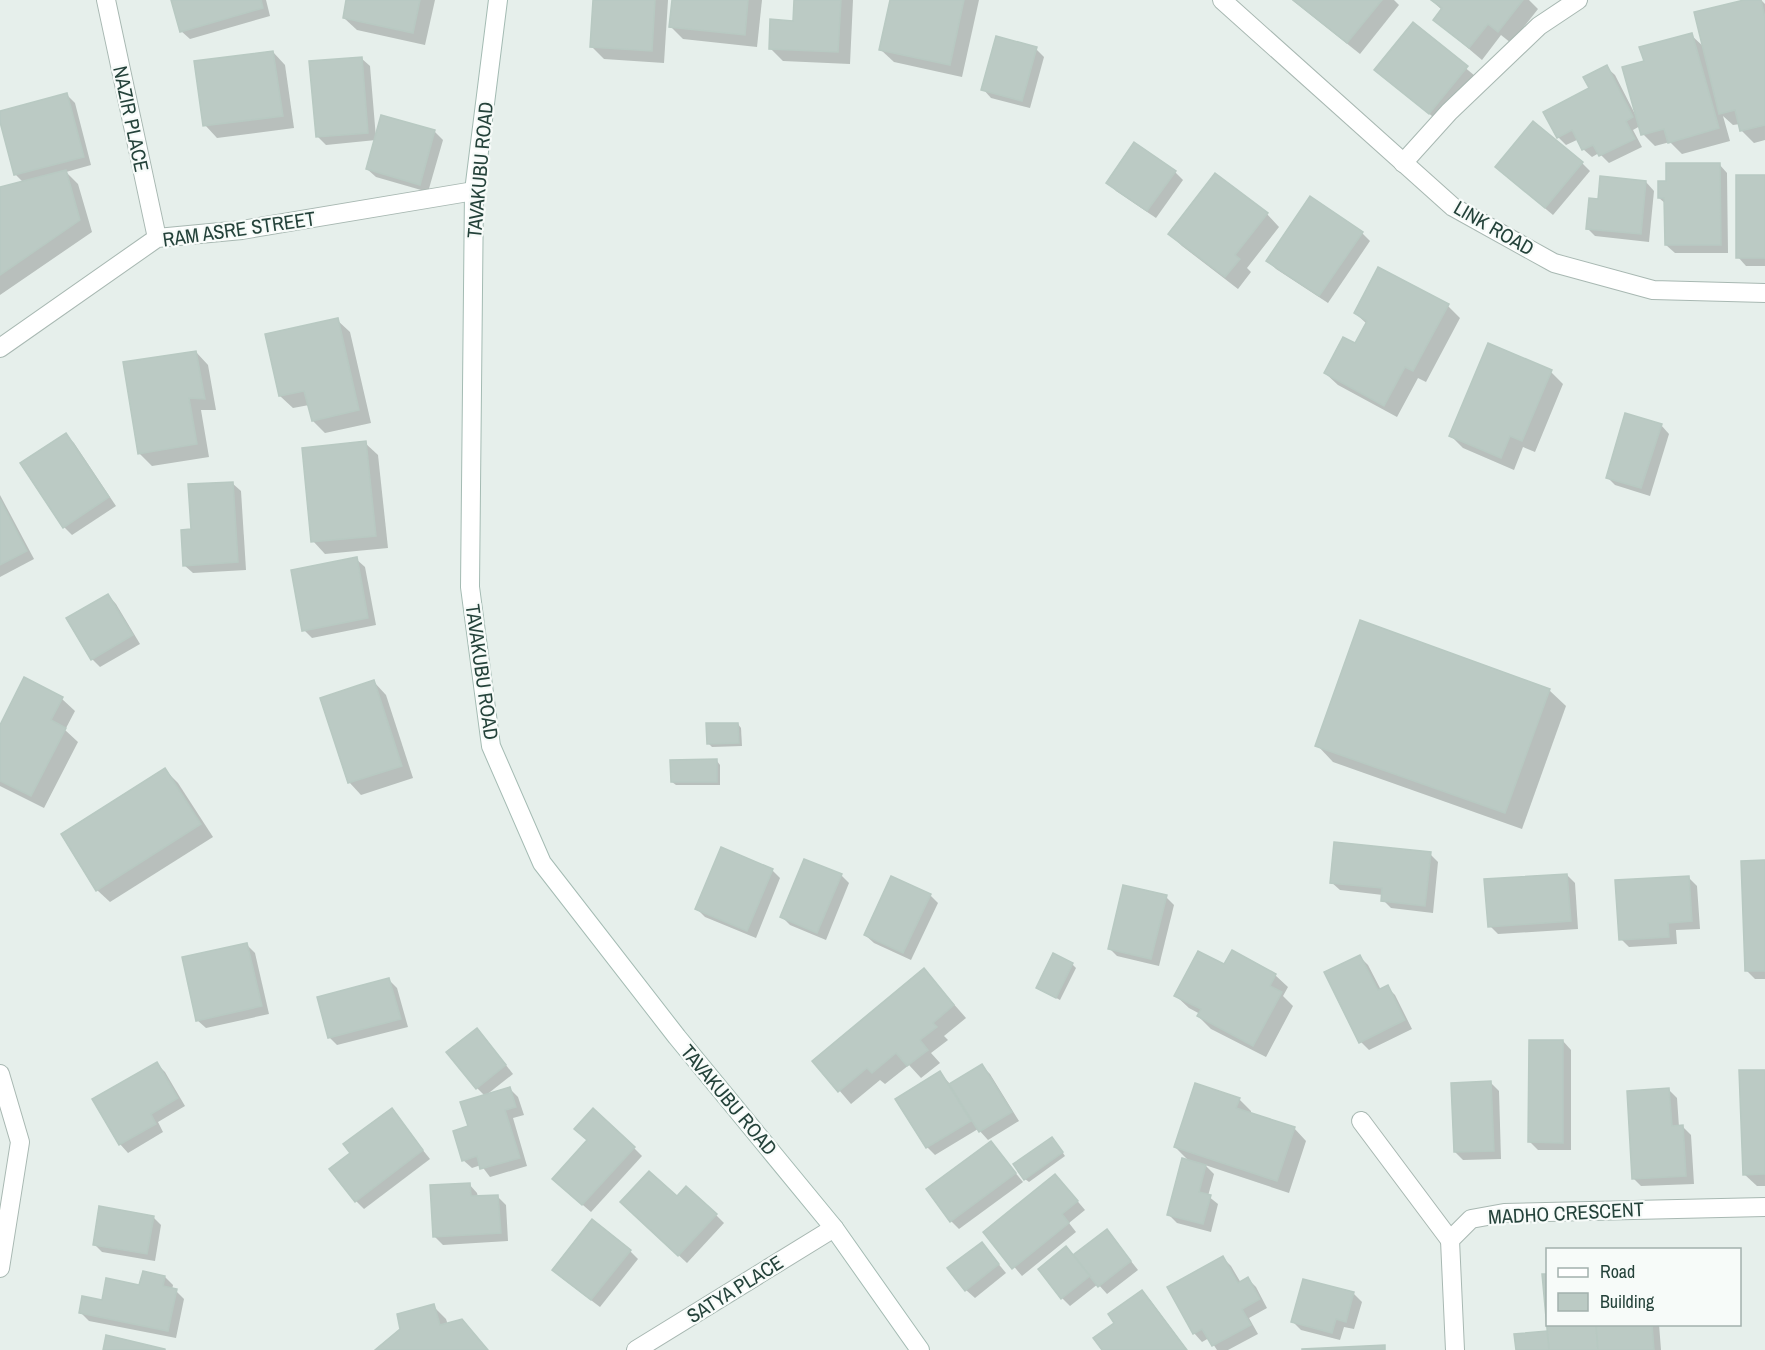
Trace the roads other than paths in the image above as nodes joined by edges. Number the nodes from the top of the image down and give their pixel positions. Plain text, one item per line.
1 (106, 0) edge
2 (498, 0) edge
3 (1222, 0) edge
4 (1578, 0) edge
5 (1403, 163) junction
6 (474, 191) junction
7 (157, 238) junction
8 (1765, 292) edge
9 (0, 348) edge
10 (0, 1074) edge
11 (1361, 1121) dead end
12 (1765, 1207) edge
13 (834, 1228) junction
14 (1450, 1240) junction
15 (0, 1268) edge
16 (636, 1350) edge
17 (920, 1350) edge
18 (1455, 1350) edge

1 - 7 street, NAZIR PLACE
2 - 6 street, TAVAKUBU ROAD
3 - 5 street, LINK ROAD
4 - 5 street
5 - 8 street, LINK ROAD
6 - 7 street, RAM ASRE STREET
6 - 13 street, TAVAKUBU ROAD
7 - 9 street, RAM ASRE STREET
10 - 15 street
11 - 14 street
12 - 14 street, MADHO CRESCENT
13 - 16 street, SATYA PLACE
13 - 17 street, TAVAKUBU ROAD
14 - 18 street

